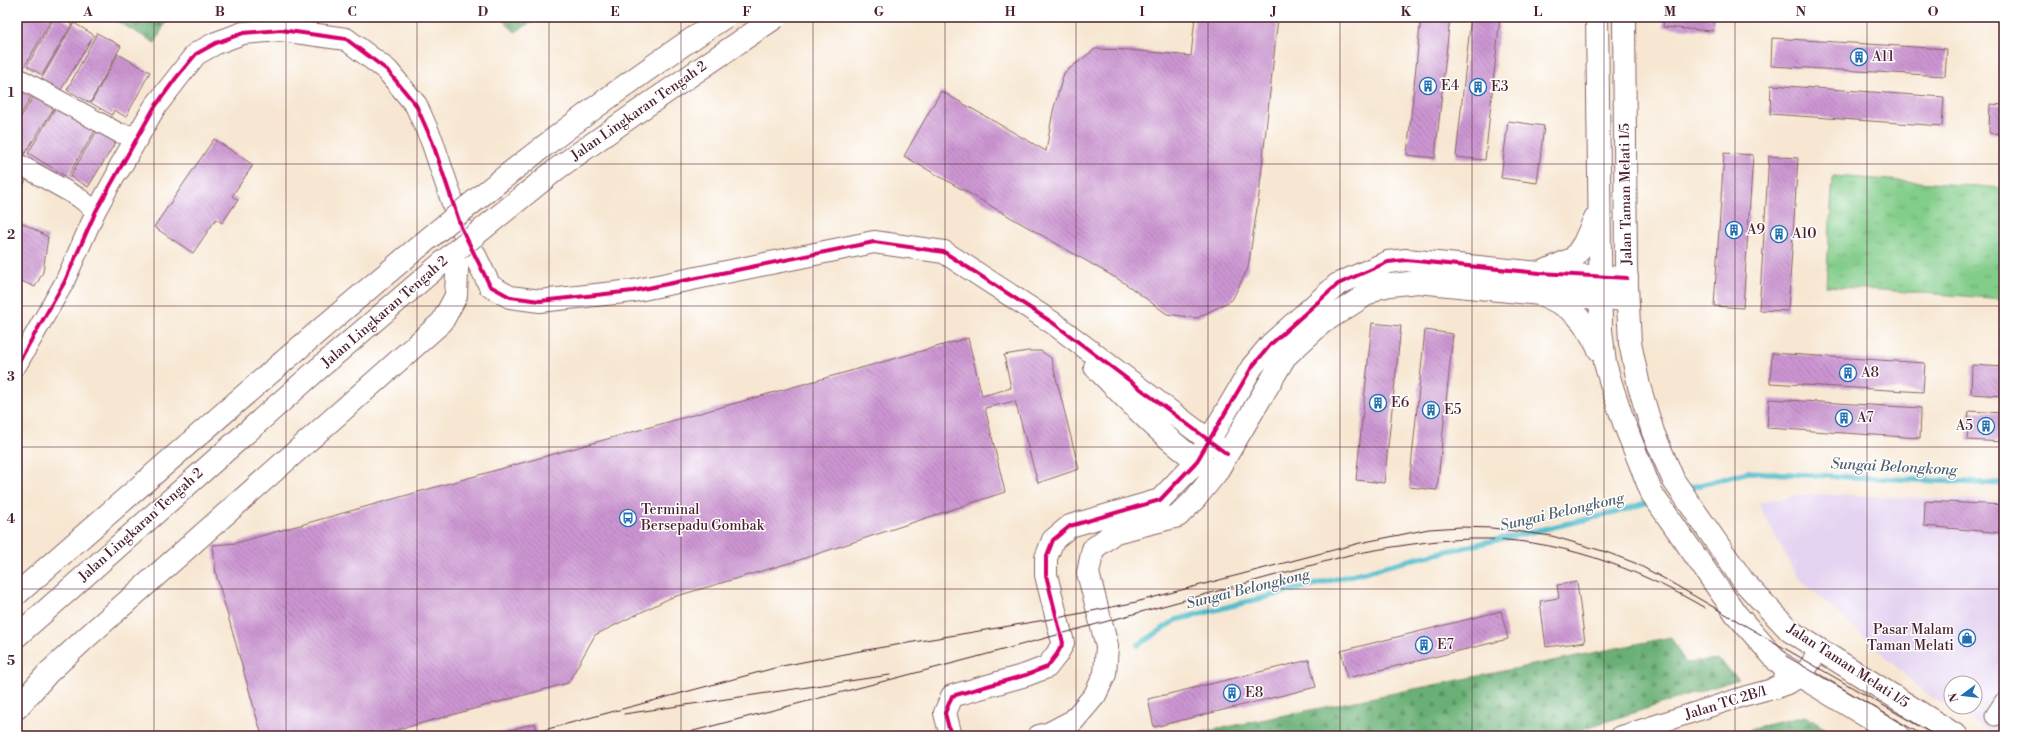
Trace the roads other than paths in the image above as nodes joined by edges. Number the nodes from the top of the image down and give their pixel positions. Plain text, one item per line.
1 (725, 17) edge
2 (776, 17) edge
3 (1597, 17) edge
4 (1624, 17) edge
5 (17, 77) edge
6 (138, 136) junction
7 (17, 163) edge
8 (119, 169) joint
9 (1599, 209) junction
10 (96, 210) junction
11 (458, 249) junction
12 (1599, 276) junction
13 (1626, 278) junction
14 (1540, 284) junction
15 (1599, 299) junction
16 (1627, 300) junction
17 (1053, 323) junction
18 (1605, 363) junction
19 (17, 365) edge
20 (1209, 440) junction
21 (1227, 454) junction
22 (1197, 461) junction
23 (1216, 473) junction
24 (17, 594) edge
25 (17, 636) edge
26 (1819, 650) junction
27 (1787, 679) junction
28 (17, 708) edge
29 (951, 736) edge
30 (1039, 736) edge
31 (1620, 736) edge
32 (1900, 736) edge
33 (1957, 736) edge

1 - 24 main road, Jalan Lingkaran Tengah 2, bridge
2 - 11 main road, Jalan Lingkaran Tengah 2, bridge
3 - 9 main road, Jalan Taman Melati 1/5
4 - 13 main road, Jalan Taman Melati 1/5
5 - 6 street
6 - 8 main road
6 - 17 main road
7 - 10 street
8 - 10 street
9 - 12 main road, Jalan Taman Melati 1/5
9 - 14 main road
10 - 19 street
11 - 25 main road, Jalan Lingkaran Tengah 2
11 - 28 main road
12 - 13 main road
12 - 14 main road
12 - 15 main road, Jalan Taman Melati 1/5
13 - 16 main road, Jalan Taman Melati 1/5
14 - 15 main road
14 - 18 main road
14 - 20 main road
14 - 21 main road
15 - 16 main road
15 - 18 main road, Jalan Taman Melati 1/5
16 - 26 main road, Jalan Taman Melati 1/5
17 - 20 main road
17 - 22 main road
18 - 27 main road, Jalan Taman Melati 1/5
20 - 21 main road
20 - 22 main road
21 - 23 main road
22 - 23 main road
22 - 29 main road
23 - 30 main road
26 - 27 street
26 - 33 main road, Jalan Taman Melati 1/5
27 - 31 street, Jalan TC 2B/1
27 - 32 main road, Jalan Taman Melati 1/5

